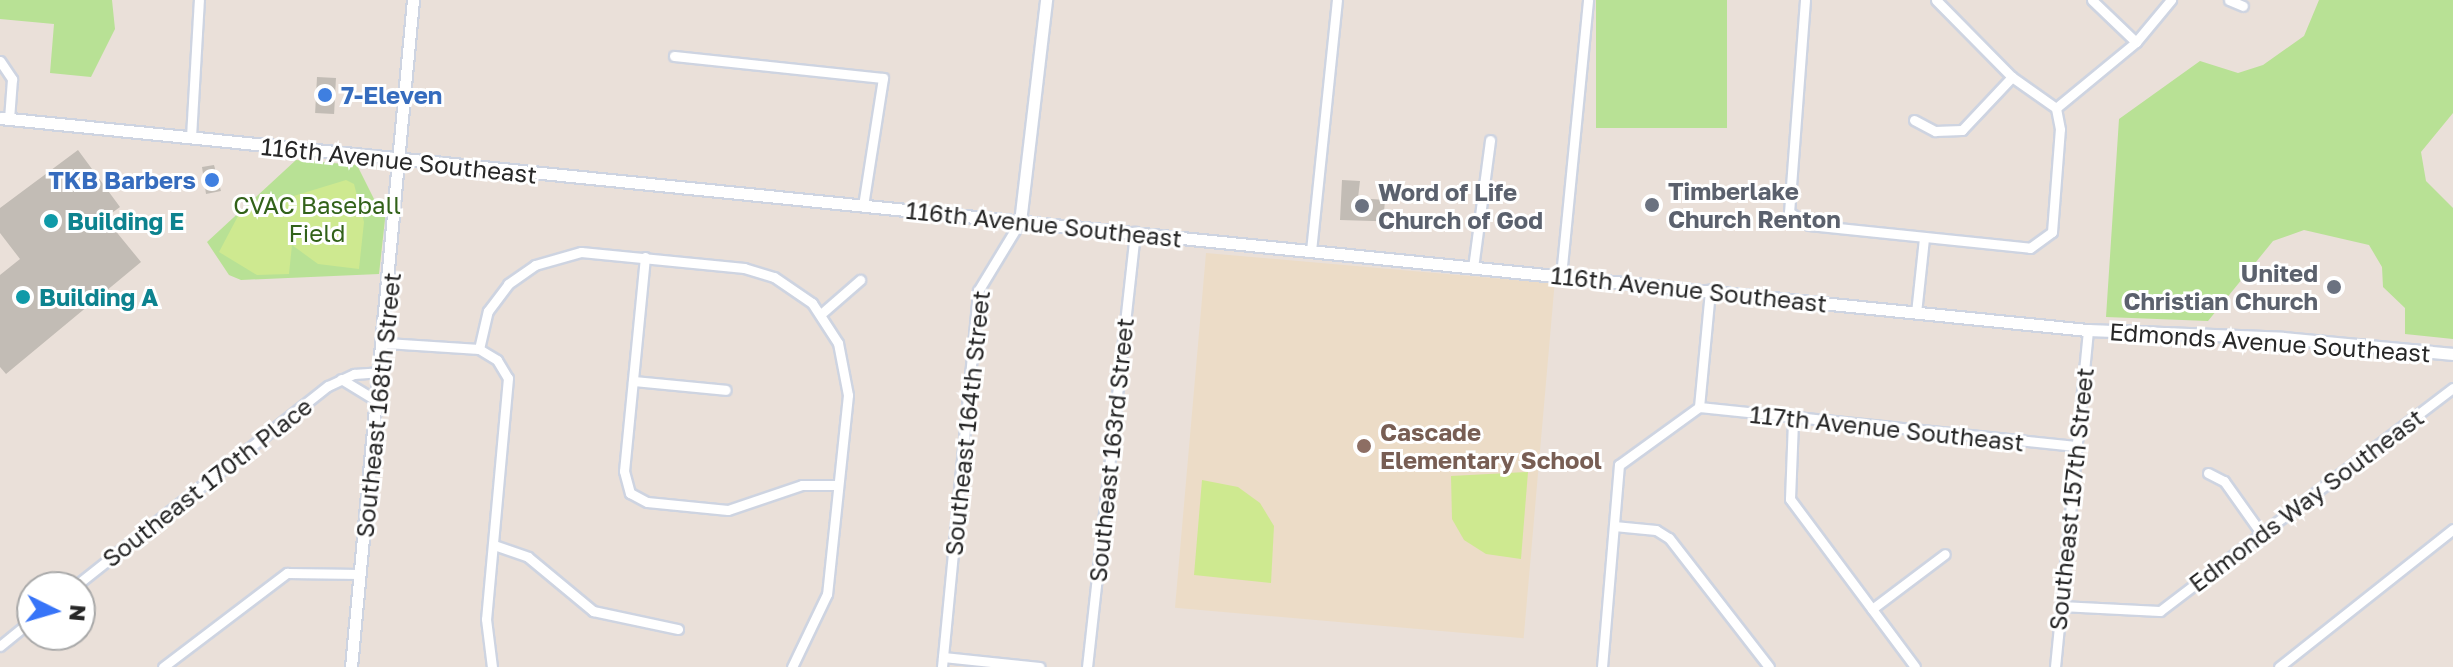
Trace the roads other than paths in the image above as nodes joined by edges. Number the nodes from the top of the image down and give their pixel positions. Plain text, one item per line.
1 (199, 0) edge
2 (413, 0) edge
3 (1046, 0) edge
4 (1337, 0) edge
5 (1588, 0) edge
6 (1805, 0) edge
7 (1936, 0) edge
8 (2092, 0) edge
9 (2171, 0) edge
10 (2229, 0) edge
11 (2243, 6) dead end
12 (2136, 42) junction
13 (674, 56) dead end
14 (0, 61) edge
15 (2012, 77) junction
16 (2056, 108) junction
17 (5, 118) edge
18 (1914, 120) dead end
19 (191, 137) junction
20 (1490, 140) dead end
21 (403, 162) junction
22 (863, 206) junction
23 (1020, 222) junction
24 (1135, 232) junction
25 (1924, 238) junction
26 (1311, 251) junction
27 (645, 257) junction
28 (1473, 268) junction
29 (1561, 276) junction
30 (860, 280) dead end
31 (1710, 290) junction
32 (1916, 313) junction
33 (821, 314) junction
34 (2088, 330) junction
35 (386, 343) junction
36 (479, 349) junction
37 (2453, 354) edge
38 (382, 372) junction
39 (341, 379) junction
40 (633, 381) junction
41 (2453, 388) edge
42 (726, 390) dead end
43 (379, 402) junction
44 (1699, 407) junction
45 (1793, 421) junction
46 (2076, 446) junction
47 (2208, 473) dead end
48 (838, 485) junction
49 (1614, 526) junction
50 (2453, 529) edge
51 (2261, 533) junction
52 (494, 545) junction
53 (1945, 554) dead end
54 (95, 571) edge
55 (360, 574) junction
56 (2060, 606) junction
57 (1872, 609) junction
58 (678, 629) dead end
59 (16, 633) edge
60 (0, 646) edge
61 (943, 662) edge
62 (798, 665) edge
63 (163, 667) edge
64 (351, 667) edge
65 (492, 667) edge
66 (1039, 667) edge
67 (1087, 667) edge
68 (1602, 667) edge
69 (1769, 667) edge
70 (1915, 667) edge
71 (2055, 667) edge
72 (2279, 667) edge

1 - 19 street
2 - 21 street, Southeast 168th Street
3 - 23 street, Southeast 164th Street
4 - 26 street
5 - 29 street
6 - 25 street
7 - 15 street
8 - 12 street
9 - 12 street
10 - 11 street
12 - 16 street
13 - 22 street
14 - 17 street
15 - 16 street
15 - 18 street
16 - 25 street
17 - 19 street, 116th Avenue Southeast
19 - 21 street, 116th Avenue Southeast
20 - 28 street
21 - 22 street, 116th Avenue Southeast
21 - 35 street, Southeast 168th Street
22 - 23 street, 116th Avenue Southeast
23 - 24 street, 116th Avenue Southeast
23 - 61 street, Southeast 164th Street
24 - 26 street, 116th Avenue Southeast
24 - 67 street, Southeast 163rd Street
25 - 32 street
26 - 28 street, 116th Avenue Southeast
27 - 33 street
27 - 36 street
27 - 40 street
28 - 29 street, 116th Avenue Southeast
29 - 31 street, 116th Avenue Southeast
30 - 33 street
31 - 32 street, 116th Avenue Southeast
31 - 44 street
32 - 34 street, 116th Avenue Southeast
33 - 48 street
34 - 37 street, Edmonds Avenue Southeast
34 - 46 street, Southeast 157th Street
35 - 36 street
35 - 38 street, Southeast 168th Street
36 - 52 street
38 - 39 street, Southeast 170th Place
38 - 43 street, Southeast 168th Street
39 - 43 street
39 - 54 street, Southeast 170th Place
40 - 42 street
40 - 48 street
41 - 51 street, Edmonds Way Southeast
43 - 55 street, Southeast 168th Street
44 - 45 street, 117th Avenue Southeast
44 - 49 street
45 - 46 street, 117th Avenue Southeast
45 - 57 street
46 - 56 street, Southeast 157th Street
47 - 51 street
48 - 62 street
49 - 68 street
49 - 69 street
50 - 72 street
51 - 56 street, Edmonds Way Southeast
52 - 58 street
52 - 65 street
53 - 57 street
55 - 63 street
55 - 64 street, Southeast 168th Street
56 - 71 street, Southeast 157th Street
57 - 70 street
59 - 60 street
61 - 66 street

